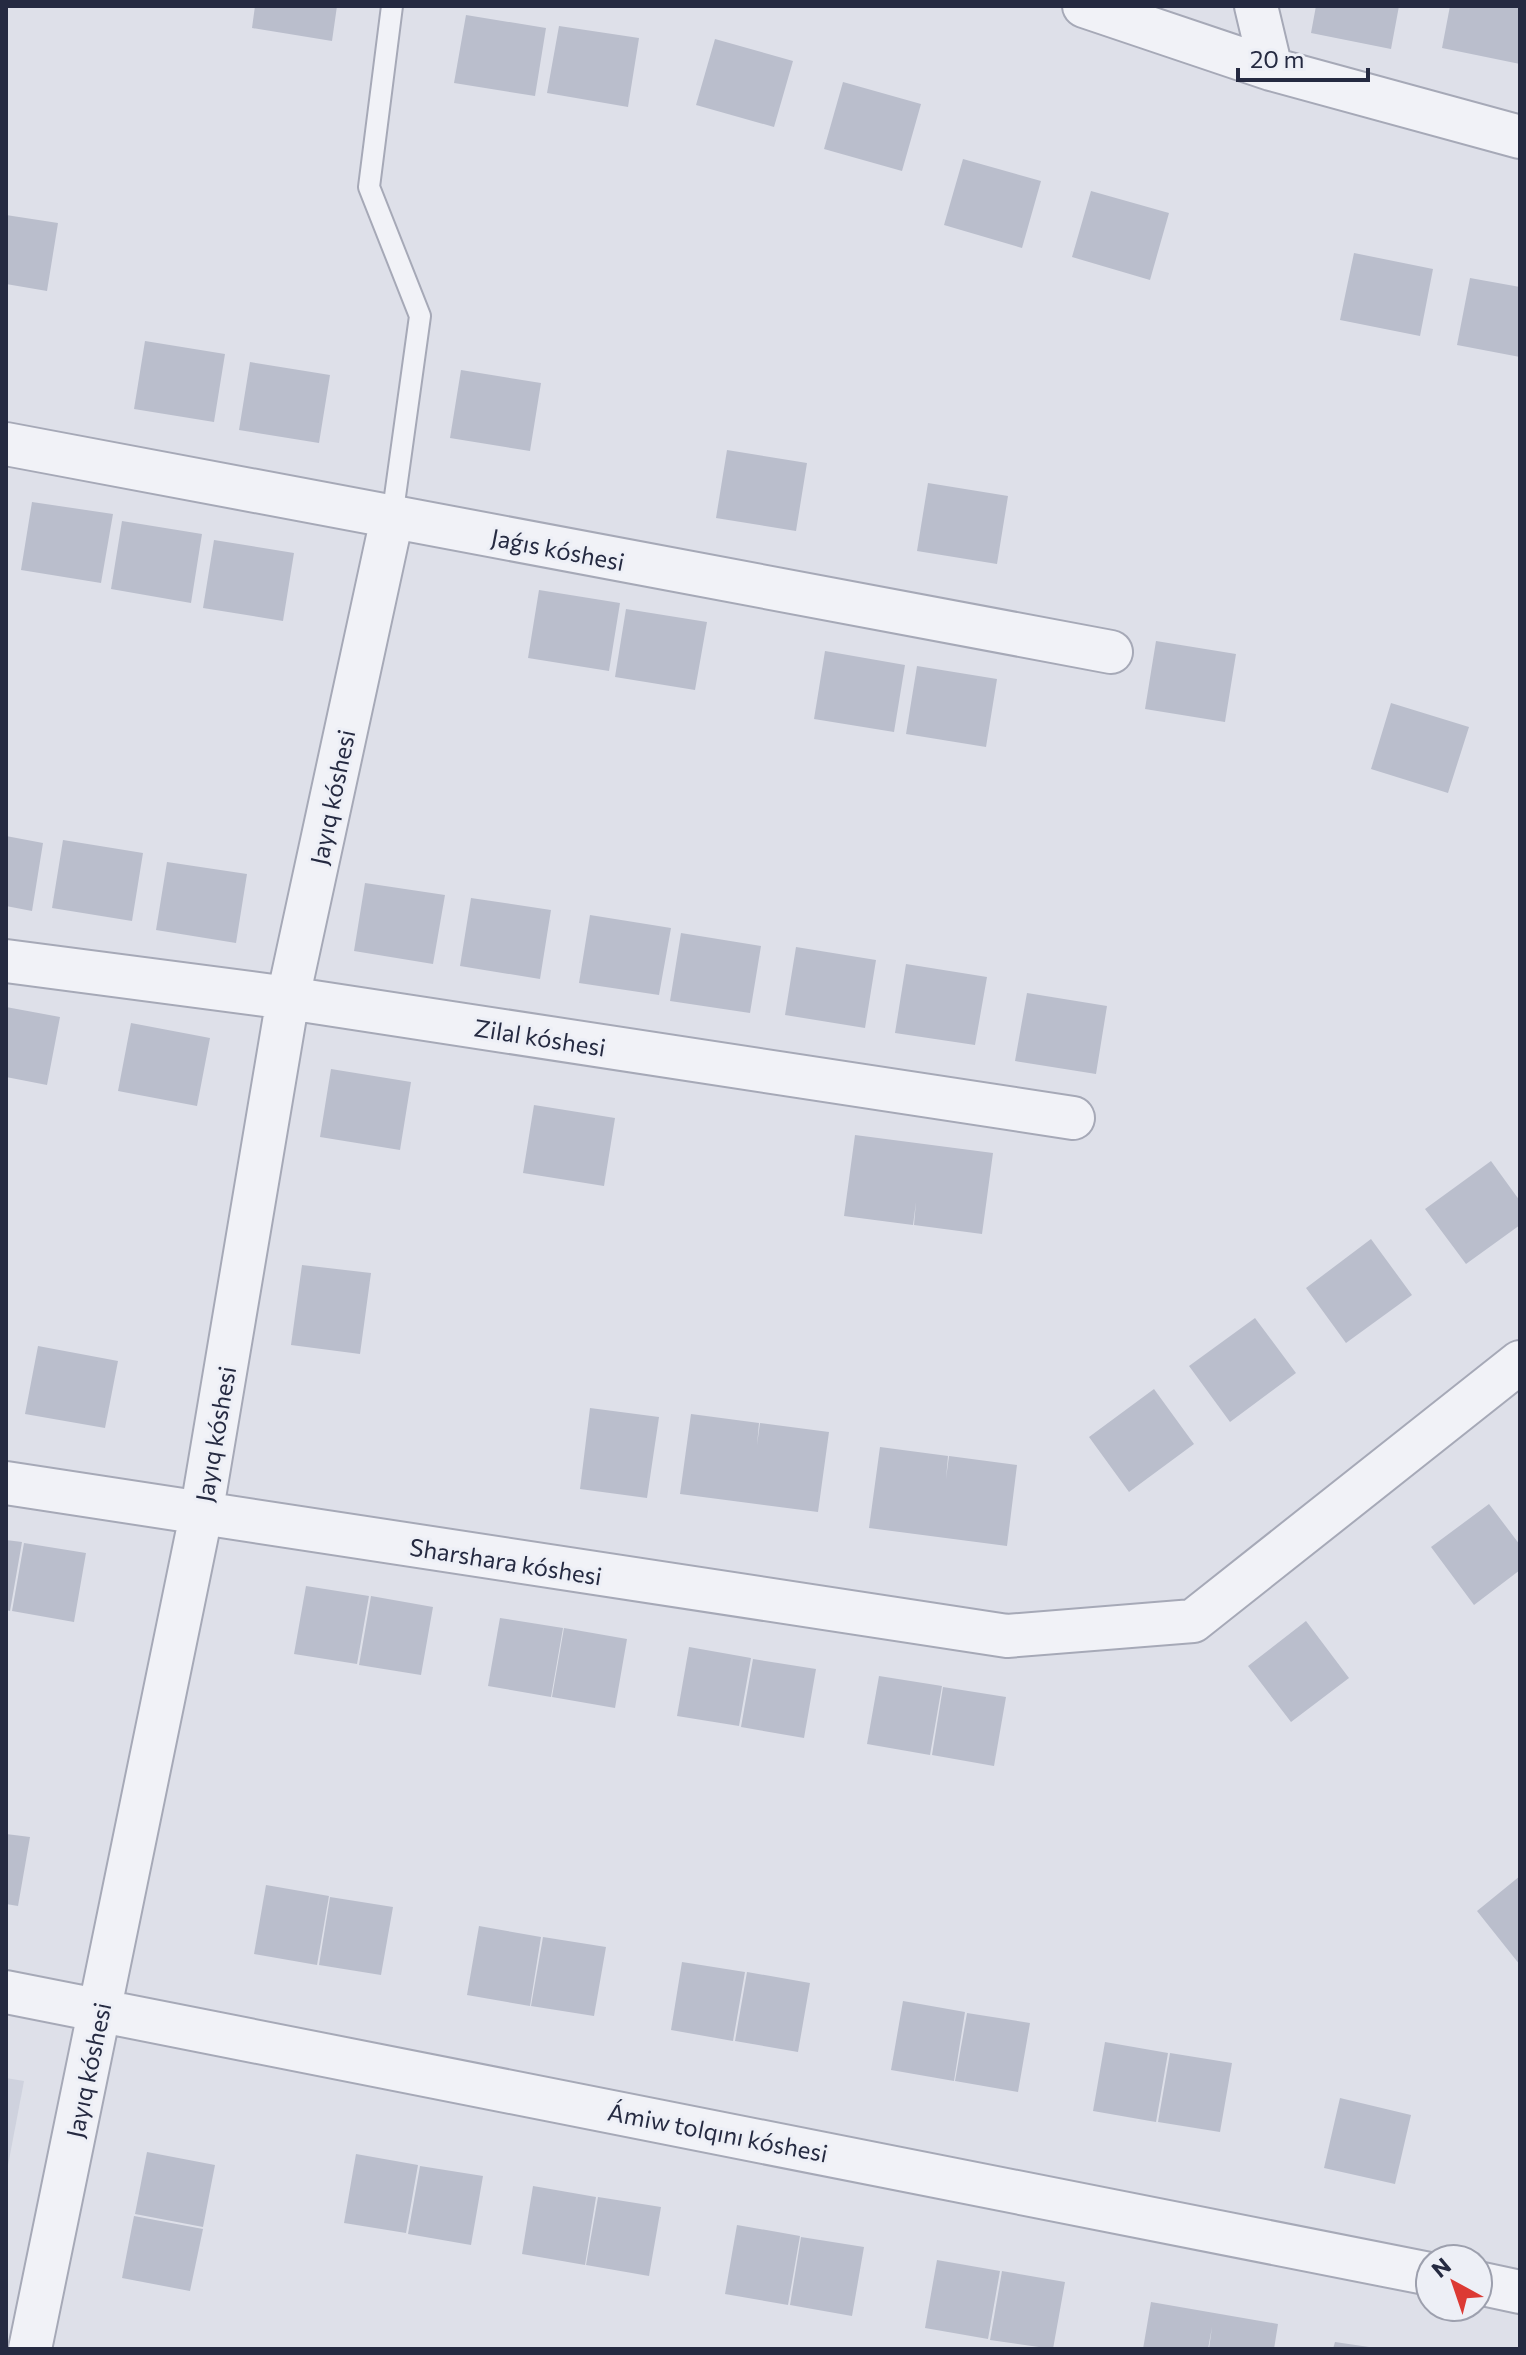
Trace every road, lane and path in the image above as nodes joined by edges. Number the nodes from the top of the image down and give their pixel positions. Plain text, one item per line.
1 (392, 6) edge
2 (1084, 6) edge
3 (1256, 6) edge
4 (1271, 69) junction
5 (1520, 137) edge
6 (6, 444) edge
7 (392, 518) junction
8 (1111, 652) dead end
9 (6, 961) edge
10 (288, 998) junction
11 (1073, 1118) dead end
12 (1520, 1362) edge
13 (6, 1483) edge
14 (201, 1515) junction
15 (6, 1992) edge
16 (101, 2009) junction
17 (1414, 2271) edge
18 (1494, 2286) edge
19 (1520, 2292) edge
20 (30, 2349) edge

1 - 7 lane
2 - 4 street
3 - 4 street
4 - 5 street
6 - 7 street, Jaǵıs kóshesi
7 - 8 street, Jaǵıs kóshesi
7 - 10 street, Jayıq kóshesi
9 - 10 street, Zilal kóshesi
10 - 11 street, Zilal kóshesi
10 - 14 street, Jayıq kóshesi
12 - 14 street, Sharshara kóshesi
13 - 14 street, Sharshara kóshesi
14 - 16 street, Jayıq kóshesi
15 - 16 street, Ámiw tolqını kóshesi
16 - 17 street, Ámiw tolqını kóshesi
16 - 20 street, Jayıq kóshesi
18 - 19 street

